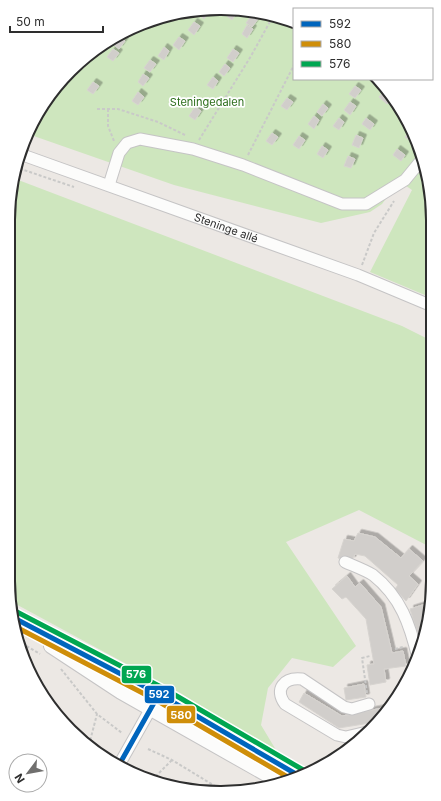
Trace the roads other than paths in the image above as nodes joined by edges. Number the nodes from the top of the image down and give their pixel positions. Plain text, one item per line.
1 (25, 156) edge
2 (418, 164) edge
3 (109, 185) junction
4 (426, 303) edge
5 (345, 562) dead end
6 (19, 621) edge
7 (20, 626) edge
8 (415, 647) edge
9 (159, 694) junction
10 (369, 704) road end
11 (151, 709) junction
12 (357, 734) edge
13 (121, 760) edge
14 (293, 772) edge
15 (274, 779) edge

1 - 3 street, Steninge allé
2 - 3 street
3 - 4 street, Steninge allé
5 - 8 street
6 - 9 street
7 - 11 street
9 - 11 street
9 - 14 street
10 - 12 street
11 - 13 street
11 - 15 street

